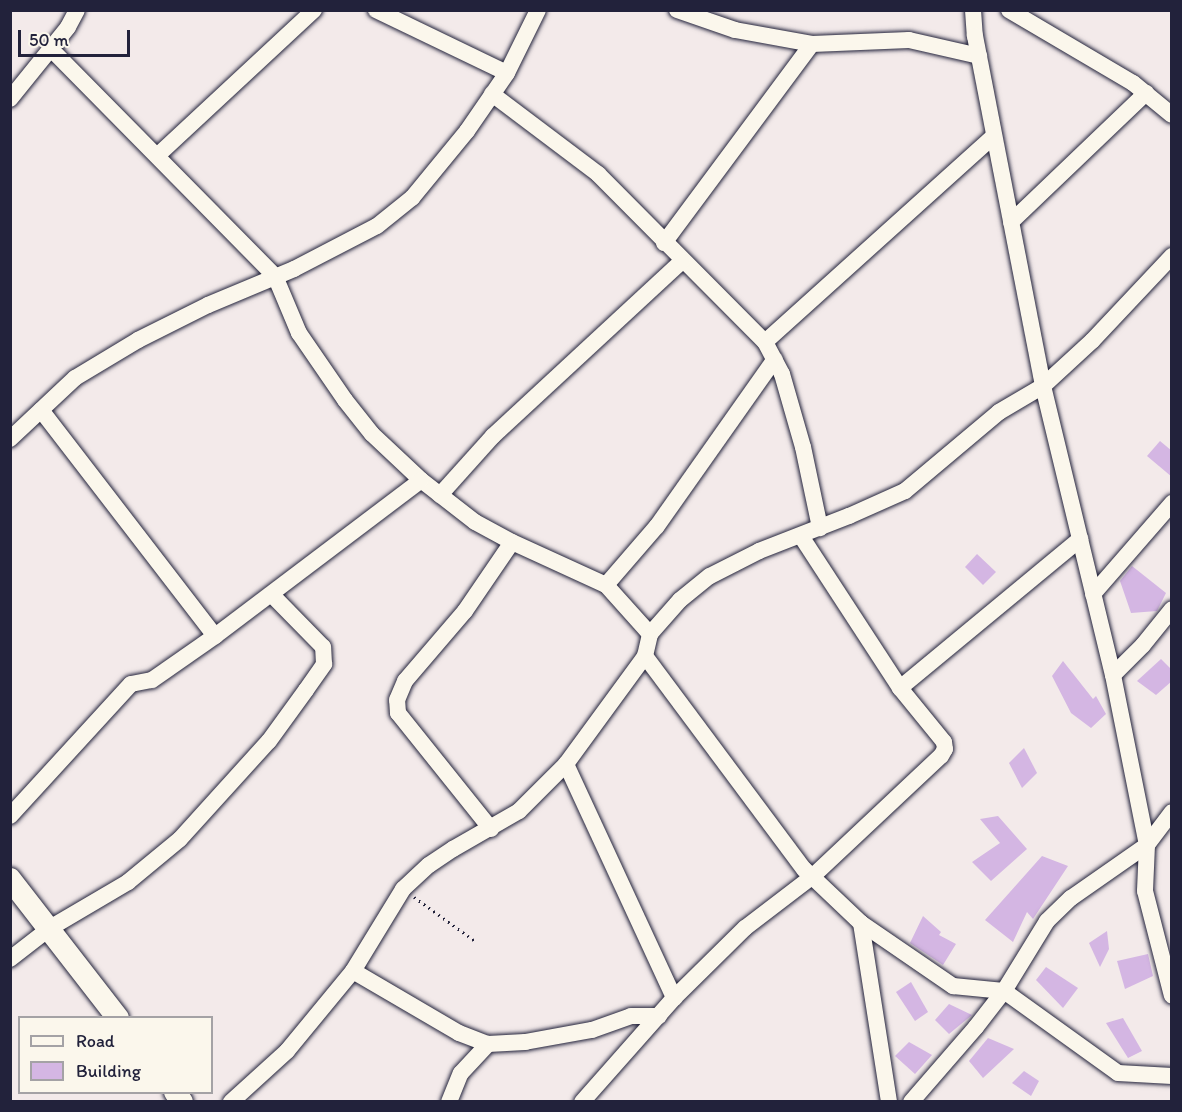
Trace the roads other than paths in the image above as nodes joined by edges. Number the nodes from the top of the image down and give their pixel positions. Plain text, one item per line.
1 (78, 10) edge
2 (314, 10) edge
3 (376, 10) edge
4 (538, 10) edge
5 (677, 10) edge
6 (973, 10) edge
7 (1009, 10) edge
8 (812, 44) junction
9 (51, 49) junction
10 (979, 56) junction
11 (507, 73) junction
12 (1146, 93) junction
13 (492, 94) junction
14 (10, 99) edge
15 (1172, 115) edge
16 (994, 136) junction
17 (158, 155) junction
18 (1011, 222) junction
19 (664, 243) junction
20 (1172, 256) edge
21 (682, 261) junction
22 (275, 276) junction
23 (765, 342) junction
24 (775, 359) junction
25 (1043, 386) junction
26 (41, 410) junction
27 (10, 439) edge
28 (421, 480) junction
29 (440, 495) junction
30 (1172, 503) edge
31 (820, 528) junction
32 (801, 536) junction
33 (1080, 539) junction
34 (512, 543) junction
35 (606, 585) junction
36 (1093, 594) junction
37 (272, 595) junction
38 (1172, 609) edge
39 (650, 634) junction
40 (215, 636) junction
41 (645, 656) junction
42 (1113, 675) junction
43 (900, 688) junction
44 (566, 765) junction
45 (1172, 812) edge
46 (10, 816) edge
47 (491, 829) junction
48 (1147, 845) junction
49 (813, 876) junction
50 (10, 879) edge
51 (861, 923) junction
52 (50, 928) junction
53 (10, 959) edge
54 (353, 971) junction
55 (1004, 991) junction
56 (1172, 996) edge
57 (674, 998) junction
58 (117, 1016) edge
59 (659, 1016) junction
60 (488, 1044) junction
61 (1172, 1076) edge
62 (231, 1101) edge
63 (449, 1101) edge
64 (582, 1101) edge
65 (889, 1101) edge
66 (911, 1101) edge

1 - 9 street
2 - 17 street
3 - 11 street
4 - 11 street
5 - 8 street
6 - 10 street
7 - 12 street
8 - 10 street
8 - 19 street
9 - 14 street
9 - 17 street
10 - 16 street
11 - 13 street
12 - 15 street
12 - 18 street
13 - 19 street
13 - 22 street
16 - 18 street
16 - 23 street
17 - 22 street
18 - 25 street
19 - 21 street
20 - 25 street
21 - 23 street
21 - 29 street
22 - 26 street
22 - 28 street
23 - 24 street
24 - 31 street
24 - 35 street
25 - 31 street
25 - 33 street
26 - 27 street
26 - 40 street
28 - 29 street
28 - 37 street
29 - 34 street
30 - 36 street
31 - 32 street
32 - 39 street
32 - 43 street
33 - 36 street
33 - 43 street
34 - 35 street
34 - 47 street
35 - 39 street
36 - 42 street
37 - 40 street
37 - 52 street
38 - 42 street
39 - 41 street
40 - 46 street
41 - 44 street
41 - 49 street
42 - 48 street
43 - 49 street
44 - 47 street
44 - 57 street
45 - 48 street
47 - 54 street
48 - 55 street
48 - 56 street
49 - 51 street
49 - 57 street
50 - 52 street
51 - 55 street
51 - 65 street
52 - 53 street
52 - 58 street
54 - 60 street
54 - 62 street
55 - 61 street
55 - 66 street
57 - 59 street
59 - 60 street
59 - 64 street
60 - 63 street

